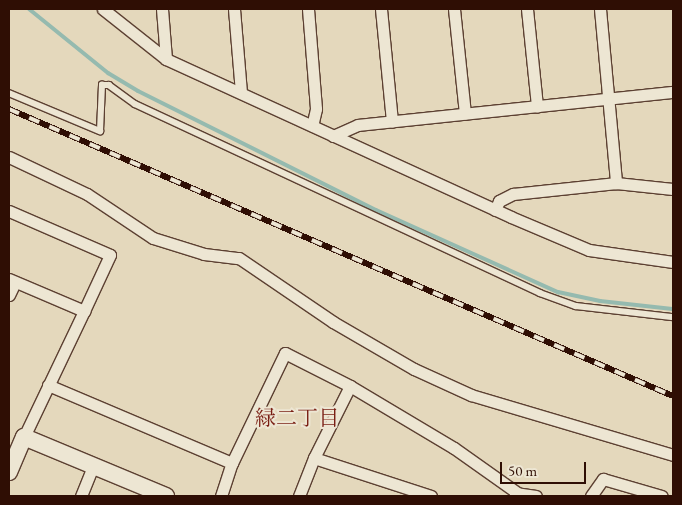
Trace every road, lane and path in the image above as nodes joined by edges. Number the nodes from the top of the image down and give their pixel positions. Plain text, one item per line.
1 (102, 9) edge
2 (162, 9) edge
3 (234, 9) edge
4 (308, 9) edge
5 (382, 9) edge
6 (454, 9) edge
7 (527, 9) edge
8 (600, 9) edge
9 (166, 59) junction
10 (673, 92) edge
11 (9, 93) edge
12 (241, 94) junction
13 (608, 99) junction
14 (537, 106) junction
15 (465, 113) junction
16 (392, 121) junction
17 (312, 126) junction
18 (333, 136) junction
19 (9, 157) edge
20 (616, 183) junction
21 (673, 190) edge
22 (9, 210) edge
23 (495, 210) junction
24 (673, 262) edge
25 (12, 280) edge
26 (9, 295) edge
27 (84, 311) junction
28 (673, 317) edge
29 (48, 385) junction
30 (350, 386) junction
31 (24, 437) junction
32 (673, 455) edge
33 (314, 458) junction
34 (232, 463) junction
35 (93, 467) junction
36 (9, 472) edge
37 (161, 495) edge
38 (517, 495) edge
39 (81, 496) edge
40 (220, 496) edge
41 (299, 496) edge
42 (431, 496) edge
43 (536, 496) edge
44 (590, 496) edge
45 (662, 496) edge

1 - 9 street
2 - 9 street
3 - 12 street
4 - 17 street
5 - 16 street
6 - 15 street
7 - 14 street
8 - 13 street
9 - 12 street
10 - 13 street
11 - 28 lane
12 - 17 street
13 - 14 street
13 - 20 street
14 - 15 street
15 - 16 street
16 - 18 street
17 - 18 street
18 - 23 street
19 - 32 street
20 - 21 street
20 - 23 street
22 - 27 street
23 - 24 street
25 - 26 street
25 - 27 street
27 - 29 street
29 - 31 street
29 - 34 street
30 - 33 street
30 - 34 street
30 - 38 street
31 - 35 street
31 - 36 street
33 - 41 street
33 - 42 street
34 - 40 street
35 - 37 street
35 - 39 street
38 - 43 street
44 - 45 street

